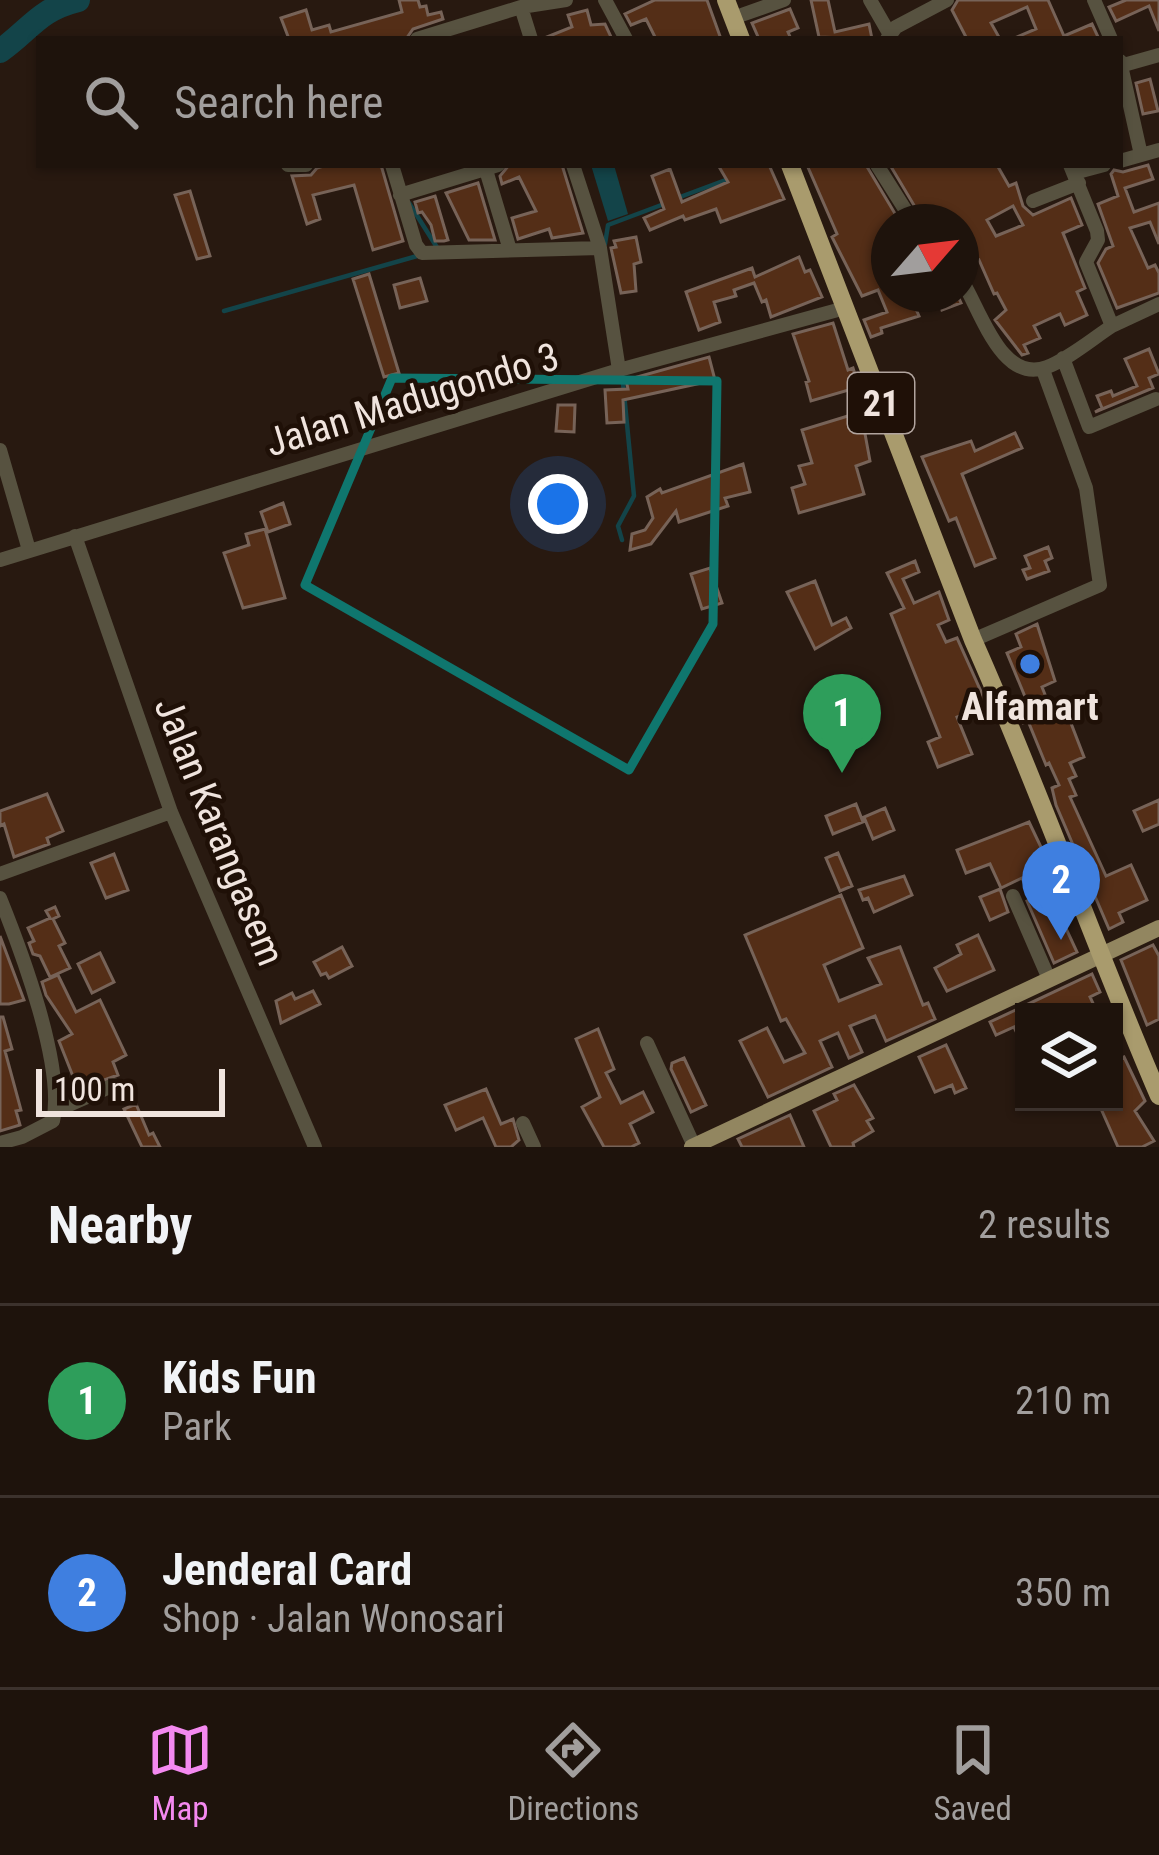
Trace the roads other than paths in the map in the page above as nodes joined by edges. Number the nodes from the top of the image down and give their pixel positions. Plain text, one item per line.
1 (566, 0) edge
2 (605, 0) edge
3 (784, 0) edge
4 (870, 0) edge
5 (947, 0) edge
6 (1094, 0) edge
7 (521, 7) junction
8 (730, 9) edge
9 (427, 36) edge
10 (530, 36) edge
11 (622, 36) edge
12 (888, 36) edge
13 (1110, 36) edge
14 (1159, 56) edge
15 (1123, 64) edge
16 (1123, 73) edge
17 (1159, 150) edge
18 (1141, 155) junction
19 (1123, 160) edge
20 (393, 168) edge
21 (492, 168) edge
22 (574, 168) edge
23 (791, 168) edge
24 (879, 168) edge
25 (1074, 174) edge
26 (400, 195) junction
27 (1033, 201) dead end
28 (902, 204) edge
29 (599, 246) junction
30 (510, 250) junction
31 (1159, 304) edge
32 (845, 308) junction
33 (979, 311) edge
34 (1112, 326) junction
35 (1063, 358) junction
36 (619, 370) junction
37 (1043, 370) junction
38 (1156, 399) dead end
39 (0, 450) edge
40 (75, 536) junction
41 (29, 550) junction
42 (0, 560) edge
43 (973, 640) junction
44 (171, 812) junction
45 (0, 874) edge
46 (1013, 896) dead end
47 (0, 898) edge
48 (1159, 928) edge
49 (1099, 957) junction
50 (1048, 979) junction
51 (647, 1043) dead end
52 (114, 1085) dead end
53 (1159, 1096) edge
54 (55, 1111) junction
55 (523, 1123) dead end
56 (0, 1143) edge
57 (693, 1146) edge
58 (315, 1147) edge
59 (534, 1147) edge

1 - 7 street
2 - 11 street
3 - 8 street
4 - 12 street
5 - 12 street
6 - 13 street
7 - 9 street
7 - 10 street
14 - 15 street
16 - 18 street
17 - 18 street
18 - 19 street
20 - 26 street
21 - 26 street
21 - 30 street
22 - 29 street
23 - 32 highway, 21
24 - 28 street
25 - 27 street
25 - 34 street
26 - 30 street
29 - 30 street
29 - 36 street
31 - 34 street
32 - 36 street, Jalan Madugondo 3
32 - 43 highway, 21
33 - 37 street
34 - 35 street
35 - 37 street
35 - 38 street
36 - 40 street, Jalan Madugondo 3
37 - 43 street
39 - 41 street
40 - 41 street, Jalan Madugondo 3
40 - 44 street, Jalan Karangasem
41 - 42 street, Jalan Madugondo 3
43 - 49 highway, 21
44 - 45 street
44 - 58 street, Jalan Karangasem
46 - 50 street
47 - 54 street
48 - 49 main road
49 - 50 main road
49 - 53 highway, 21
50 - 57 main road
51 - 57 street
52 - 54 street
54 - 56 street
55 - 59 street

